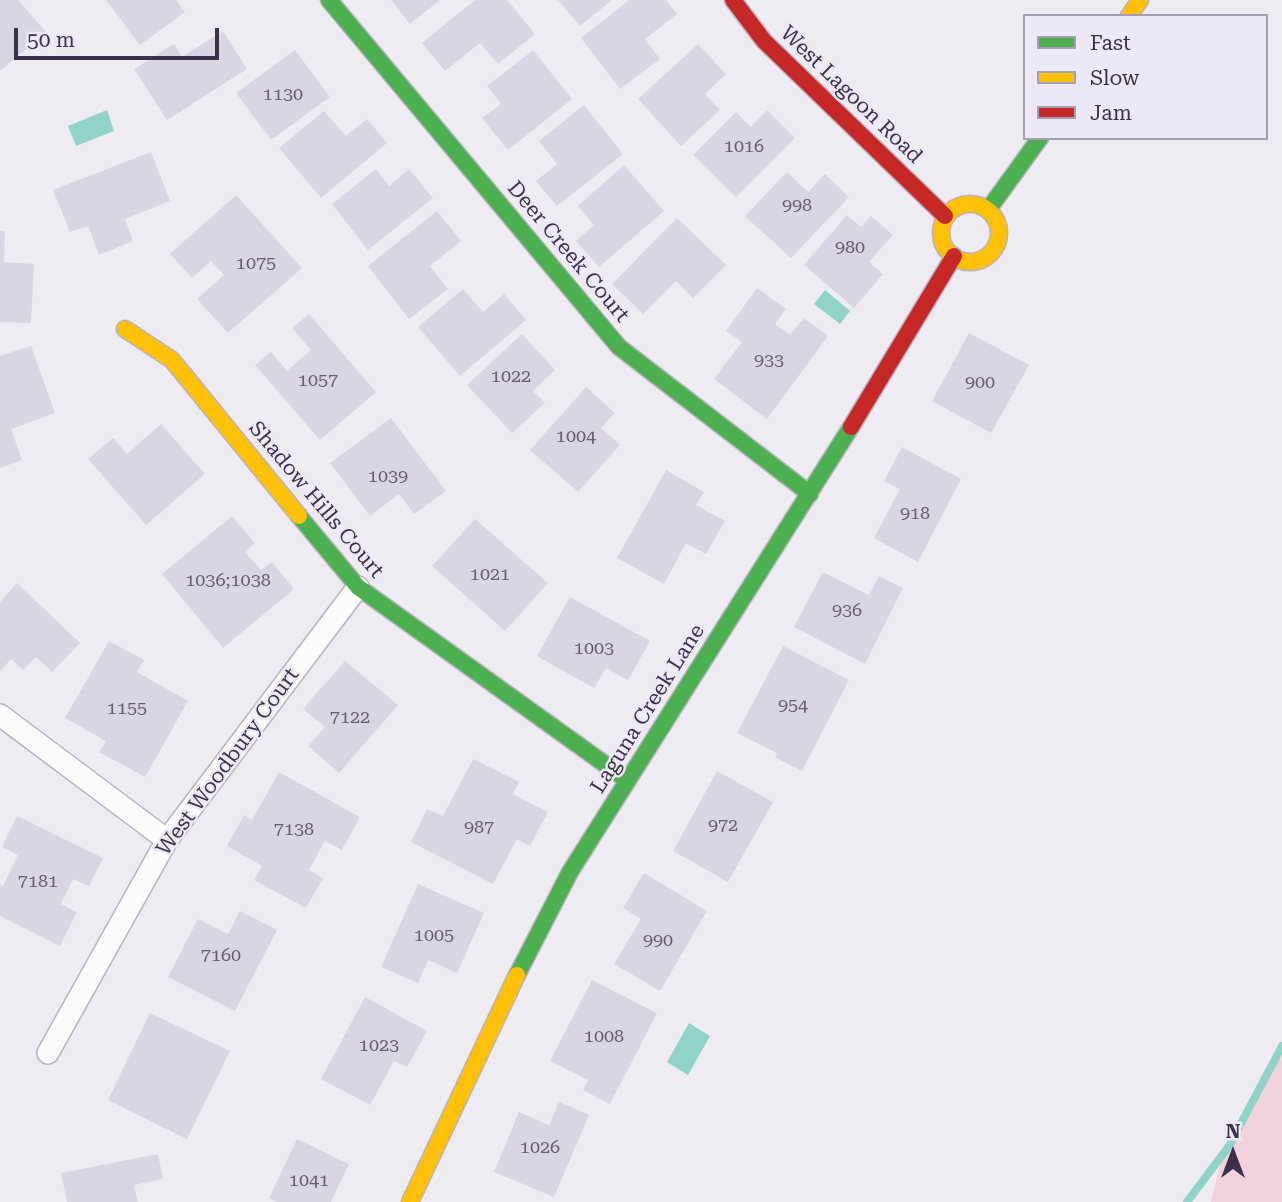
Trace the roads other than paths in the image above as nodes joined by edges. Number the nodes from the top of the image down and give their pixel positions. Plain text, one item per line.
1 (329, 0) edge
2 (733, 0) edge
3 (1039, 140) edge
4 (988, 210) junction
5 (945, 216) junction
6 (954, 256) junction
7 (125, 329) dead end
8 (810, 494) junction
9 (358, 587) junction
10 (0, 715) edge
11 (626, 780) junction
12 (167, 840) junction
13 (48, 1053) dead end
14 (410, 1202) edge

1 - 8 street, Deer Creek Court
2 - 5 street, West Lagoon Road
3 - 4 street
4 - 5 street
4 - 6 street
5 - 6 street
6 - 8 street, Laguna Creek Lane
7 - 9 street, Shadow Hills Court
8 - 11 street, Laguna Creek Lane
9 - 11 street, Shadow Hills Court
9 - 12 street, West Woodbury Court
10 - 12 street
11 - 14 street, Laguna Creek Lane
12 - 13 street, West Woodbury Court

